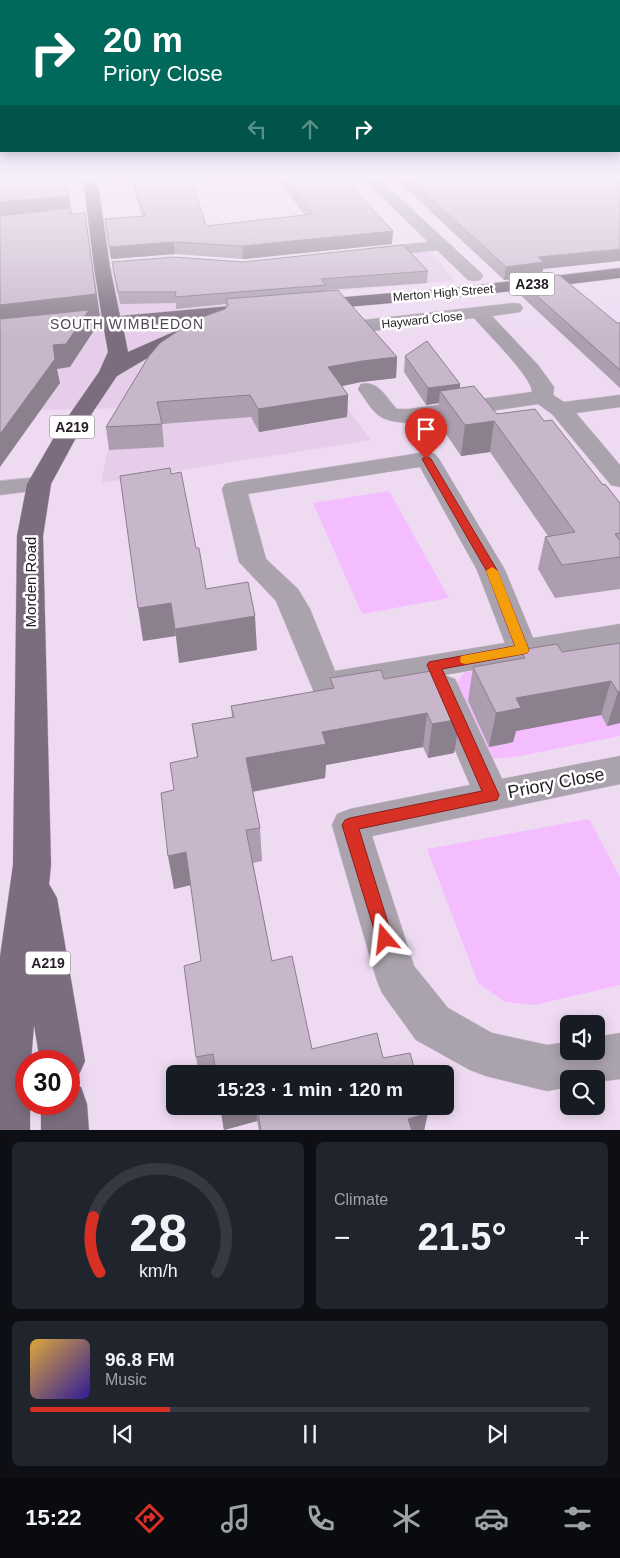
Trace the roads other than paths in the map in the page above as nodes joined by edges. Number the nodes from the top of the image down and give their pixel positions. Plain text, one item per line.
1 (102, 230) edge
2 (425, 230) edge
3 (442, 245) junction
4 (358, 254) edge
5 (620, 273) edge
6 (474, 276) dead end
7 (296, 306) edge
8 (514, 308) dead end
9 (480, 314) junction
10 (113, 322) junction
11 (364, 326) edge
12 (0, 335) edge
13 (109, 372) junction
14 (369, 389) dead end
15 (542, 396) junction
16 (620, 401) edge
17 (560, 409) junction
18 (620, 480) edge
19 (39, 484) junction
20 (0, 488) edge
21 (620, 634) edge
22 (523, 650) junction
23 (434, 665) junction
24 (620, 770) edge
25 (492, 795) junction
26 (32, 865) junction
27 (60, 1050) edge
28 (620, 1058) edge
29 (64, 1115) edge
30 (6, 1130) edge
31 (65, 1130) edge

1 - 10 main road, A219
2 - 3 street
3 - 4 street
3 - 6 street
5 - 7 main road, Merton High Street / A238
8 - 9 street, Hayward Close
9 - 11 street, Hayward Close
9 - 15 street, Hayward Close
10 - 12 main road
10 - 13 main road, Morden Road / A219
10 - 13 main road
13 - 19 main road, Morden Road / A219
14 - 15 street
15 - 17 street
16 - 17 street
17 - 18 street
19 - 20 street
19 - 26 main road, Morden Road / A219
21 - 22 street
22 - 23 street
22 - 23 street
23 - 25 street, Priory Close
24 - 25 street, Priory Close
25 - 28 street, Priory Close
26 - 27 main road, Morden Road / A219
26 - 30 main road, Morden Road / A219
29 - 31 main road

